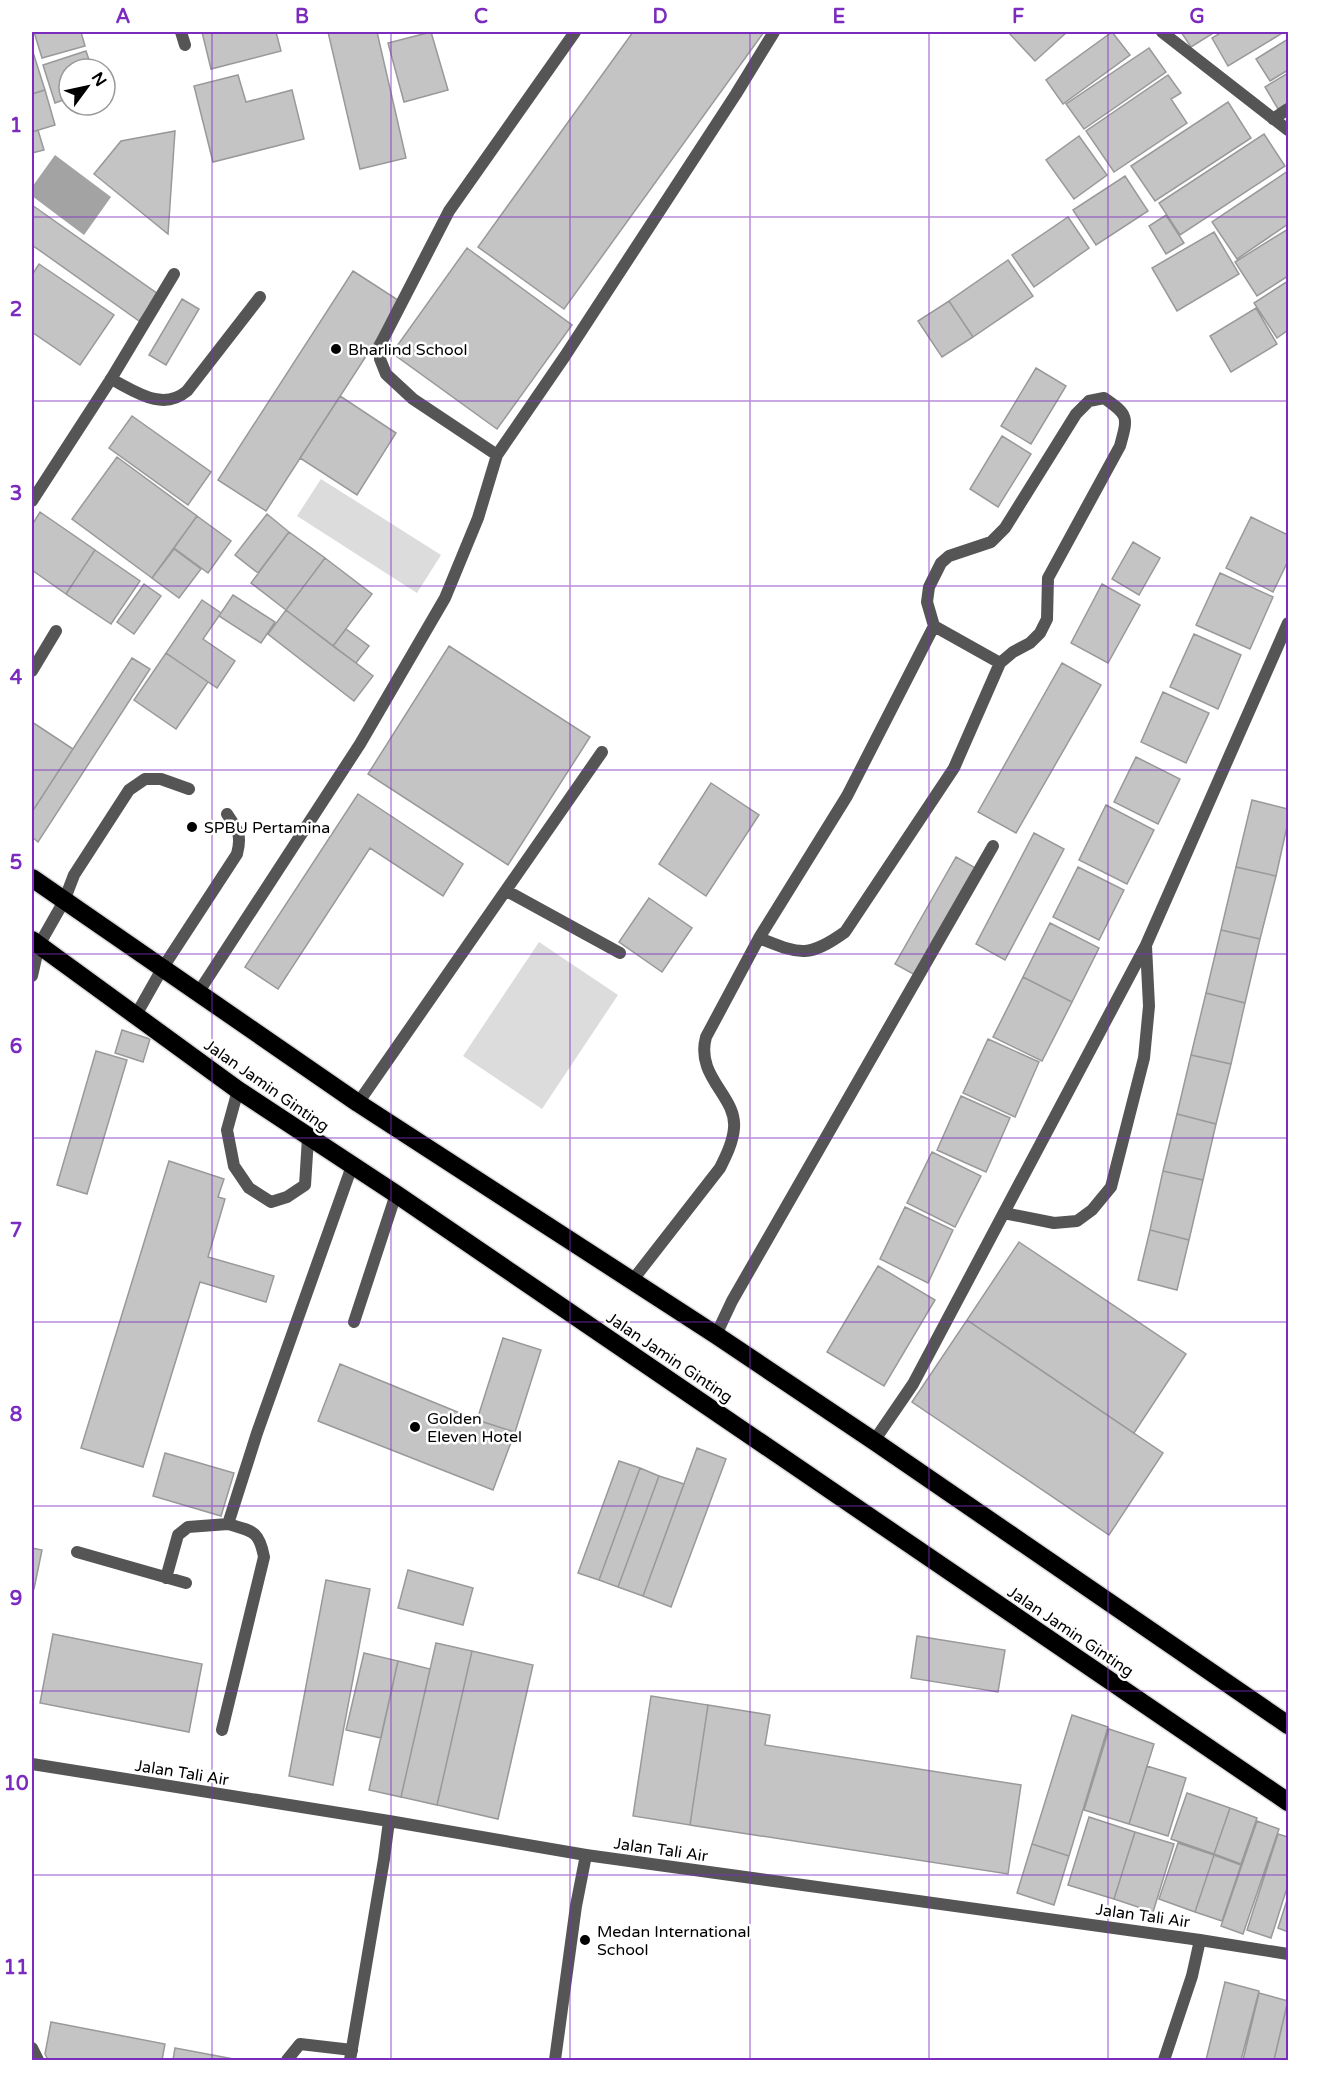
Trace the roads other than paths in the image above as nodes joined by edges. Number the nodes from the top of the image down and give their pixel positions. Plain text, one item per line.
1 (181, 32) edge
2 (575, 32) edge
3 (774, 32) edge
4 (1162, 32) edge
5 (185, 45) dead end
6 (1288, 109) edge
7 (1273, 119) junction
8 (1288, 130) edge
9 (174, 274) dead end
10 (260, 297) dead end
11 (111, 379) junction
12 (497, 455) junction
13 (32, 501) edge
14 (1288, 623) edge
15 (934, 626) junction
16 (56, 631) dead end
17 (1000, 663) junction
18 (32, 671) edge
19 (602, 752) dead end
20 (189, 789) dead end
21 (227, 814) dead end
22 (993, 846) dead end
23 (32, 878) edge
24 (507, 891) junction
25 (64, 901) junction
26 (759, 938) junction
27 (35, 942) edge
28 (1146, 945) junction
29 (620, 953) dead end
30 (162, 969) junction
31 (32, 976) edge
32 (198, 993) junction
33 (136, 1015) junction
34 (238, 1090) junction
35 (358, 1103) junction
36 (308, 1138) junction
37 (352, 1166) junction
38 (396, 1194) junction
39 (1004, 1213) junction
40 (632, 1281) junction
41 (354, 1322) dead end
42 (716, 1335) junction
43 (874, 1440) junction
44 (228, 1524) junction
45 (77, 1552) dead end
46 (166, 1578) junction
47 (186, 1583) dead end
48 (1288, 1725) edge
49 (222, 1730) dead end
50 (32, 1764) edge
51 (1288, 1802) edge
52 (389, 1821) junction
53 (586, 1855) junction
54 (1200, 1940) junction
55 (1288, 1954) edge
56 (32, 2048) edge
57 (351, 2055) edge
58 (38, 2061) edge
59 (287, 2061) edge
60 (555, 2061) edge
61 (1164, 2061) edge

1 - 5 street
2 - 12 street
3 - 12 street
4 - 7 street
6 - 7 street
7 - 8 street
9 - 11 street
10 - 11 street
11 - 13 street
12 - 32 street
14 - 28 street
15 - 17 street
15 - 17 street
15 - 26 street
16 - 18 street
17 - 26 street
19 - 24 street
20 - 25 street
21 - 30 street
22 - 42 street
23 - 25 highway
24 - 29 street
24 - 35 street
25 - 27 street
25 - 30 highway
26 - 40 street
27 - 31 street
27 - 33 highway, Jalan Jamin Ginting
28 - 39 street
28 - 39 street
30 - 32 highway
30 - 33 street
32 - 35 highway
33 - 34 highway, Jalan Jamin Ginting
34 - 36 highway, Jalan Jamin Ginting
34 - 36 street
35 - 40 highway
36 - 37 highway, Jalan Jamin Ginting
37 - 38 highway, Jalan Jamin Ginting
37 - 44 street
38 - 41 street
38 - 51 highway, Jalan Jamin Ginting
39 - 43 street
40 - 42 highway
42 - 43 highway
43 - 48 highway
44 - 46 street
44 - 49 street
45 - 46 street
46 - 47 street
50 - 52 street, Jalan Tali Air
52 - 53 street, Jalan Tali Air
52 - 57 street
53 - 54 street, Jalan Tali Air
53 - 60 street
54 - 55 street, Jalan Tali Air
54 - 61 street
56 - 58 street
57 - 59 street

